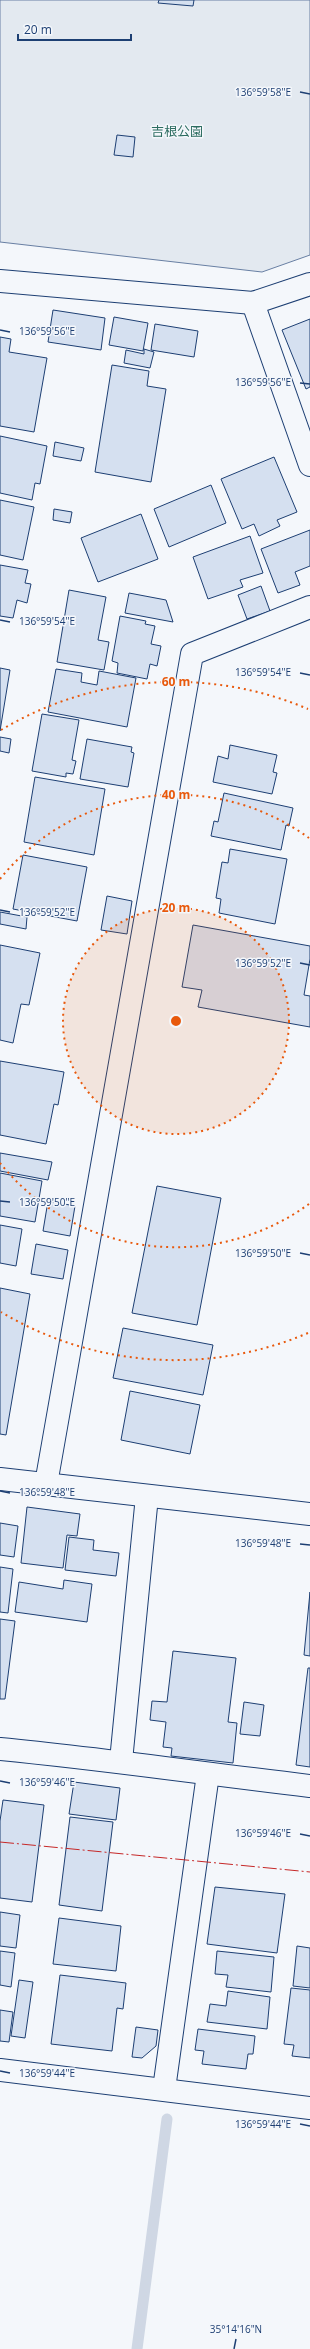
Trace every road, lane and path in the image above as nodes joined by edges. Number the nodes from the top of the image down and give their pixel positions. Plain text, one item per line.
1 (0, 281) edge
2 (310, 284) edge
3 (253, 303) junction
4 (310, 465) edge
5 (310, 607) edge
6 (0, 1479) edge
7 (46, 1484) junction
8 (147, 1496) junction
9 (310, 1514) edge
10 (0, 1749) edge
11 (122, 1761) junction
12 (208, 1774) junction
13 (310, 1786) edge
14 (0, 2070) edge
15 (164, 2090) junction
16 (310, 2108) edge

1 - 3 street
2 - 3 street
3 - 4 street
5 - 7 street
6 - 7 street
7 - 8 street
8 - 9 street
8 - 11 street
10 - 11 street
11 - 12 street
12 - 13 street
12 - 15 street
14 - 15 street
15 - 16 street

